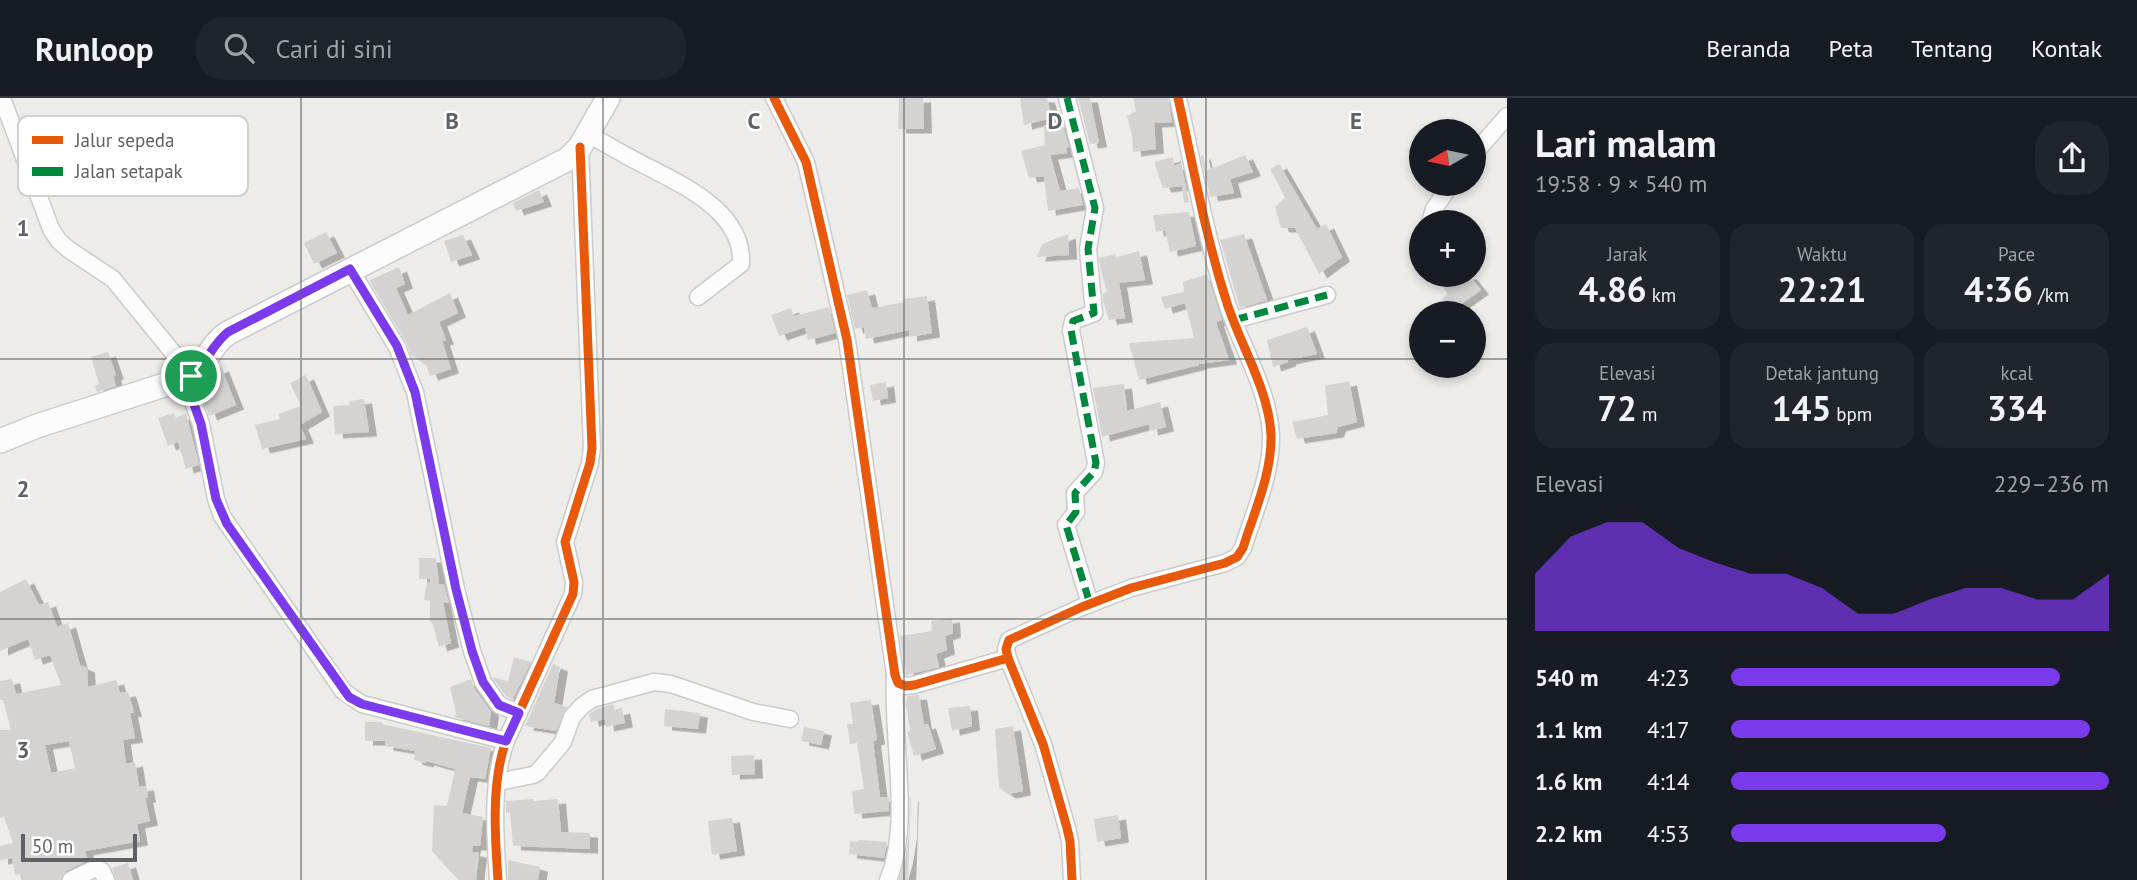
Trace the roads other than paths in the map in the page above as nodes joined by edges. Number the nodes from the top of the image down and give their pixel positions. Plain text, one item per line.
1 (2, 98) edge
2 (608, 98) edge
3 (774, 98) edge
4 (1068, 98) edge
5 (1178, 98) edge
6 (1507, 116) edge
7 (1486, 140) edge
8 (18, 141) edge
9 (584, 141) junction
10 (39, 196) edge
11 (350, 269) junction
12 (1327, 295) dead end
13 (698, 297) dead end
14 (1234, 320) junction
15 (188, 377) junction
16 (0, 441) edge
17 (1090, 604) junction
18 (1008, 658) junction
19 (894, 676) junction
20 (519, 713) junction
21 (790, 719) dead end
22 (506, 741) junction
23 (498, 782) junction
24 (71, 880) edge
25 (106, 880) edge
26 (498, 880) edge
27 (888, 880) edge
28 (1072, 880) edge

1 - 8 street
2 - 9 street
3 - 19 street
4 - 17 street
5 - 14 street
6 - 7 street
9 - 11 street
9 - 13 street
9 - 20 street
10 - 15 street
11 - 15 street
11 - 20 street
12 - 14 street
14 - 17 street
15 - 16 street
15 - 22 street
17 - 18 street
18 - 19 street
18 - 28 street
19 - 27 street
20 - 22 street
21 - 23 street
22 - 23 street
23 - 26 street
24 - 25 street

